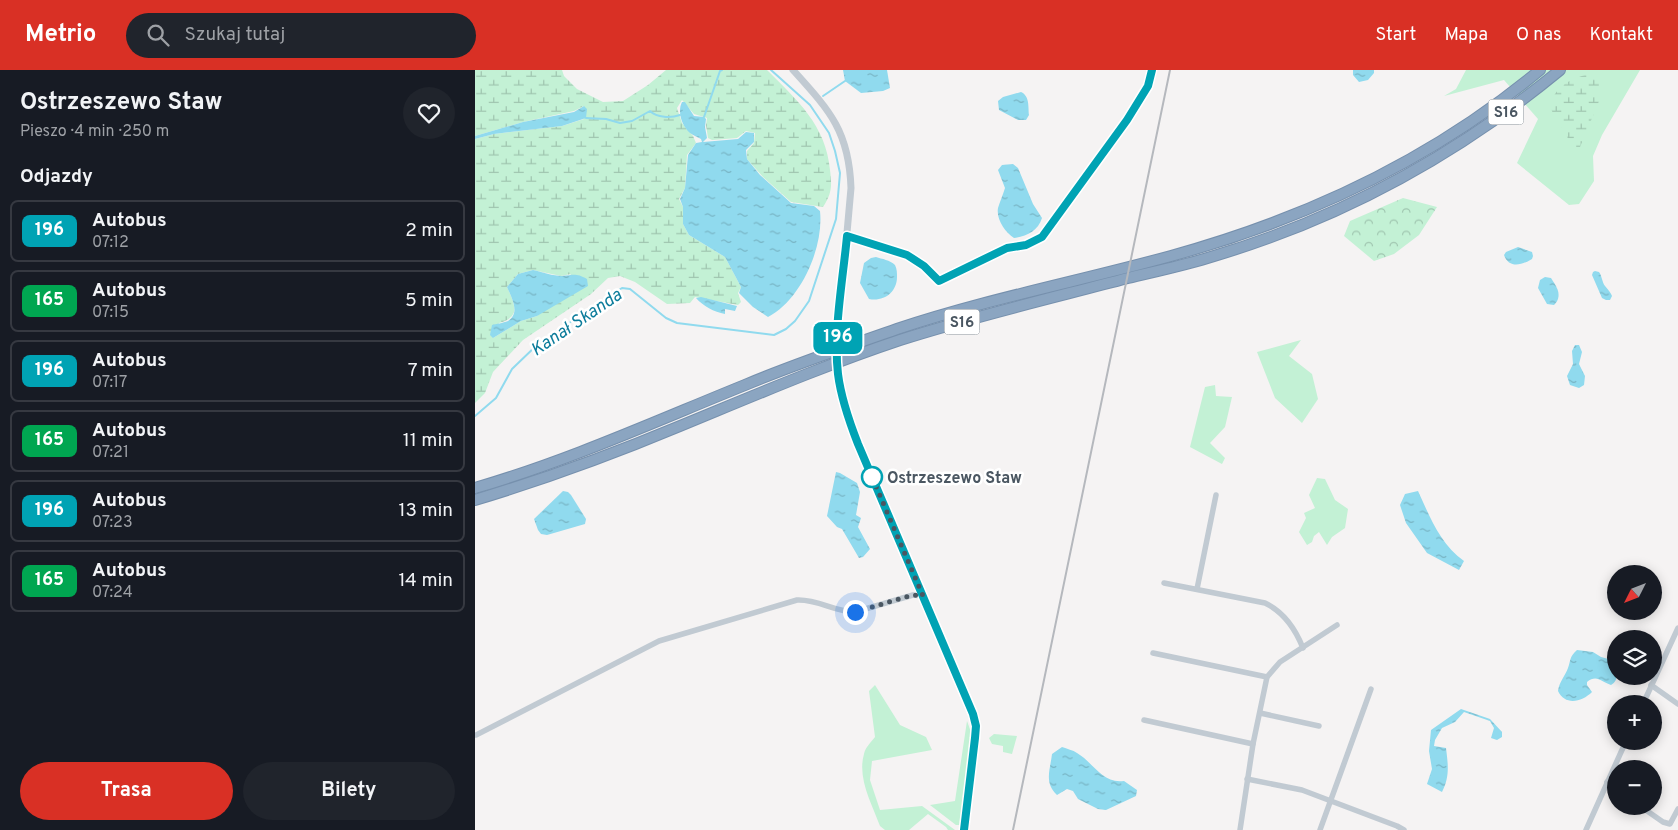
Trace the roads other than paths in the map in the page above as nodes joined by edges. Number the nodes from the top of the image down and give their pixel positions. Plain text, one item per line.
1 (793, 70) edge
2 (1152, 70) edge
3 (1540, 70) edge
4 (1560, 70) edge
5 (847, 236) junction
6 (475, 488) edge
7 (1216, 495) dead end
8 (475, 500) edge
9 (1164, 583) dead end
10 (1197, 589) junction
11 (923, 596) junction
12 (1337, 625) dead end
13 (1678, 628) edge
14 (1303, 648) junction
15 (1153, 653) dead end
16 (1662, 661) edge
17 (1267, 677) junction
18 (1652, 685) edge
19 (1371, 689) dead end
20 (1678, 704) edge
21 (1260, 713) junction
22 (1144, 720) dead end
23 (1319, 726) dead end
24 (476, 735) dead end
25 (1253, 744) junction
26 (1247, 778) junction
27 (1607, 782) edge
28 (1330, 802) junction
29 (1678, 809) edge
30 (1653, 815) edge
31 (964, 830) edge
32 (1240, 830) edge
33 (1320, 830) edge
34 (1404, 830) edge
35 (1586, 830) edge

1 - 5 street
2 - 5 street
3 - 6 highway, S16
4 - 8 highway, S16
5 - 11 street, bridge
7 - 10 street
9 - 10 street
10 - 14 street
11 - 24 street
11 - 31 street
12 - 14 street
13 - 16 street
14 - 17 street
15 - 17 street
17 - 21 street
18 - 20 street
19 - 28 street
21 - 23 street
21 - 25 street
22 - 25 street
25 - 26 street
26 - 28 street
26 - 32 street
27 - 35 street
28 - 33 street
28 - 34 street
29 - 30 street

